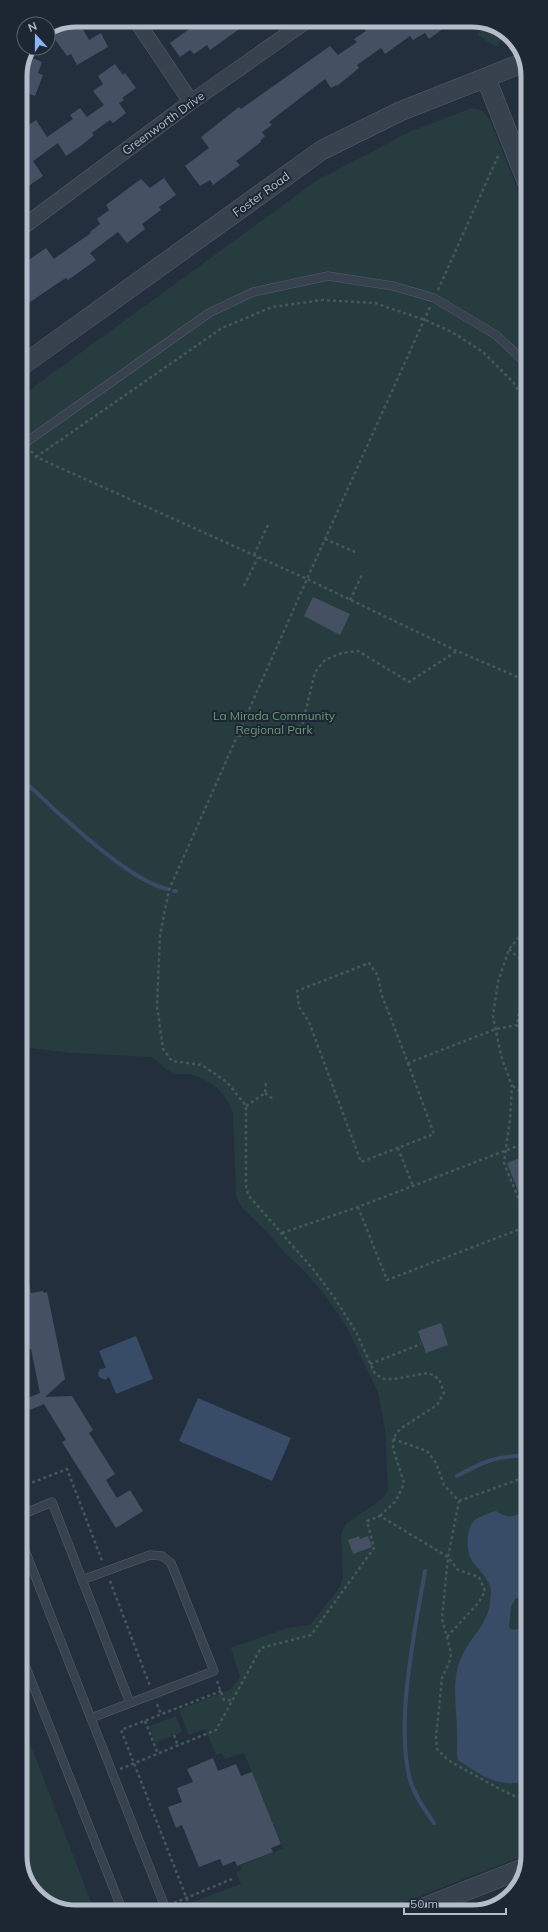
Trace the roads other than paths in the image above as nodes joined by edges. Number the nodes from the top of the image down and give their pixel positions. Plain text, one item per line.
1 (141, 27) edge
2 (298, 27) edge
3 (519, 64) edge
4 (486, 78) junction
5 (191, 102) junction
6 (521, 167) edge
7 (27, 224) edge
8 (521, 358) edge
9 (27, 362) edge
10 (27, 442) edge
11 (27, 1512) edge
12 (27, 1555) edge
13 (82, 1580) junction
14 (27, 1670) edge
15 (130, 1703) junction
16 (91, 1718) junction
17 (518, 1870) edge
18 (120, 1905) edge
19 (164, 1905) edge
20 (434, 1905) edge

1 - 5 street
2 - 5 street, Greenworth Drive
3 - 4 street, Foster Road
4 - 6 street
4 - 9 street, Foster Road
5 - 7 street, Greenworth Drive
8 - 10 lane
11 - 13 lane
12 - 16 lane
13 - 15 lane
13 - 15 lane
14 - 18 lane
15 - 16 lane
16 - 19 lane
17 - 20 street

